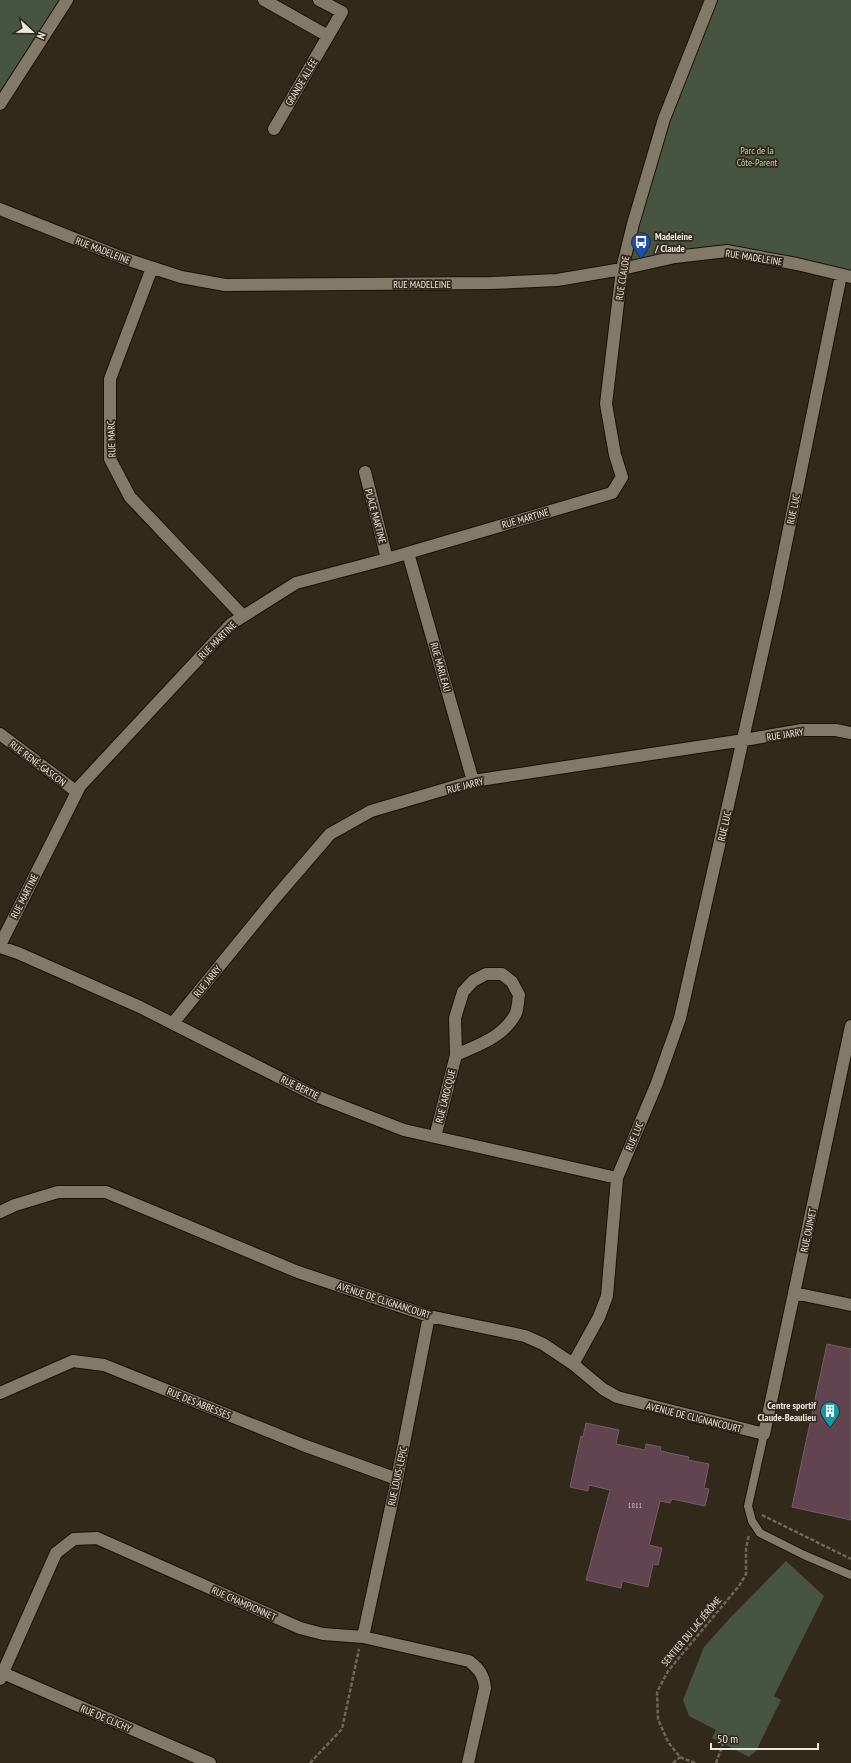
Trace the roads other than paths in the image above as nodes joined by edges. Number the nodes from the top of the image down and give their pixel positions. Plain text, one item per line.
1 (67, 0) edge
2 (264, 0) edge
3 (319, 0) edge
4 (711, 0) edge
5 (328, 36) junction
6 (0, 104) edge
7 (274, 128) dead end
8 (0, 209) edge
9 (152, 268) junction
10 (622, 269) junction
11 (846, 276) edge
12 (365, 472) dead end
13 (612, 493) joint
14 (408, 553) junction
15 (387, 559) junction
16 (243, 616) junction
17 (851, 733) edge
18 (0, 734) edge
19 (744, 740) junction
20 (473, 781) junction
21 (77, 792) junction
22 (0, 946) edge
23 (173, 1023) junction
24 (851, 1026) edge
25 (456, 1055) junction
26 (435, 1137) junction
27 (617, 1178) junction
28 (0, 1212) edge
29 (794, 1293) junction
30 (851, 1305) edge
31 (429, 1316) junction
32 (573, 1364) junction
33 (0, 1393) edge
34 (764, 1434) junction
35 (397, 1479) junction
36 (851, 1576) edge
37 (364, 1637) junction
38 (1, 1676) edge
39 (210, 1763) edge
40 (468, 1763) edge

1 - 6 street
2 - 5 street
3 - 5 street, GRANDE ALLÉE
4 - 10 street, RUE CLAUDE
5 - 7 street, GRANDE ALLÉE
8 - 9 street, RUE MADELEINE
9 - 10 street, RUE MADELEINE
9 - 16 street, RUE MARC
10 - 11 street, RUE MADELEINE
10 - 13 street, RUE CLAUDE
11 - 19 street, RUE LUC
12 - 15 street, PLACE MARTINE
13 - 14 street, RUE MARTINE
14 - 15 street, RUE MARTINE
14 - 20 street, RUE MARLEAU
15 - 16 street, RUE MARTINE
16 - 21 street, RUE MARTINE
17 - 19 street, RUE JARRY
18 - 21 street, RUE RENÉ-GASCON
19 - 20 street, RUE JARRY
19 - 27 street, RUE LUC
20 - 23 street, RUE JARRY
21 - 22 street, RUE MARTINE
22 - 23 street, RUE BERTIE
23 - 26 street, RUE BERTIE
24 - 29 street, RUE OUIMET
25 - 25 street, RUE LAROCQUE
25 - 26 street, RUE LAROCQUE
26 - 27 street, RUE BERTIE
27 - 32 street, RUE LUC
28 - 31 street, AVENUE DE CLIGNANCOURT
29 - 30 street
29 - 34 street, RUE OUIMET
31 - 32 street, AVENUE DE CLIGNANCOURT
31 - 35 street, RUE LOUIS-LEPIC
32 - 34 street, AVENUE DE CLIGNANCOURT
33 - 35 street, RUE DES ABBESSES
34 - 36 lane
35 - 37 street, RUE LOUIS-LEPIC
37 - 38 street, RUE CHAMPIONNET
37 - 40 street, RUE CHAMPIONNET
38 - 39 street, RUE DE CLICHY

